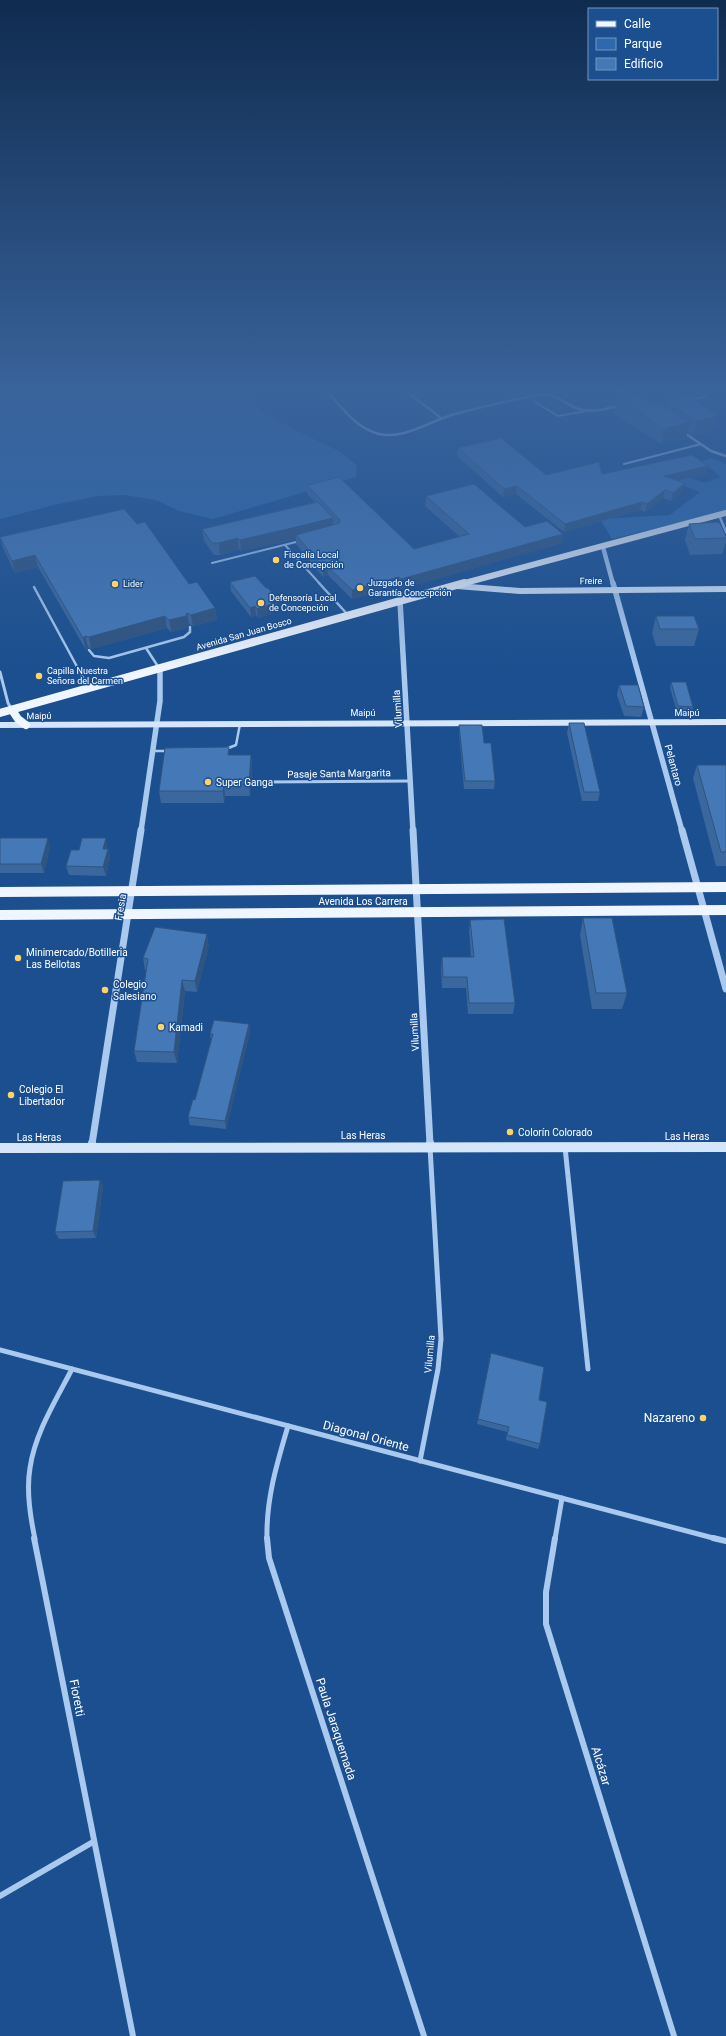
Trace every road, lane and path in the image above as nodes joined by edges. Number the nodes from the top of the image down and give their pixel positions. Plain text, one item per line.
1 (726, 513) edge
2 (719, 515) junction
3 (726, 532) edge
4 (300, 541) edge
5 (285, 544) junction
6 (603, 547) junction
7 (212, 563) dead end
8 (457, 586) junction
9 (34, 588) dead end
10 (726, 589) edge
11 (615, 590) junction
12 (400, 601) junction
13 (349, 615) junction
14 (190, 627) edge
15 (146, 648) junction
16 (89, 650) edge
17 (160, 669) junction
18 (0, 672) edge
19 (89, 688) junction
20 (12, 710) junction
21 (0, 713) edge
22 (408, 722) junction
23 (652, 722) junction
24 (726, 722) edge
25 (157, 723) junction
26 (240, 723) junction
27 (0, 725) edge
28 (26, 725) junction
29 (220, 749) edge
30 (175, 750) edge
31 (153, 751) junction
32 (411, 781) junction
33 (266, 782) dead end
34 (726, 887) edge
35 (697, 888) junction
36 (417, 890) junction
37 (0, 892) edge
38 (132, 892) junction
39 (703, 910) junction
40 (726, 910) edge
41 (418, 911) junction
42 (129, 913) junction
43 (0, 915) edge
44 (726, 989) edge
45 (430, 1146) junction
46 (565, 1146) junction
47 (726, 1147) edge
48 (0, 1148) edge
49 (91, 1148) junction
50 (0, 1350) edge
51 (72, 1369) junction
52 (588, 1369) dead end
53 (288, 1426) junction
54 (420, 1461) junction
55 (562, 1498) junction
56 (726, 1541) edge
57 (94, 1842) junction
58 (0, 1896) edge
59 (134, 2036) edge
60 (424, 2036) edge
61 (674, 2036) edge

1 - 2 main road, Avenida San Juan Bosco
2 - 3 street
2 - 6 main road, Avenida San Juan Bosco
4 - 5 lane
5 - 7 lane
5 - 13 lane
6 - 8 main road, Avenida San Juan Bosco
6 - 11 street, Pelantaro
8 - 11 main road, Freire
8 - 12 main road, Avenida San Juan Bosco
9 - 19 lane
10 - 11 main road, Freire
11 - 23 street, Pelantaro
12 - 13 main road, Avenida San Juan Bosco
12 - 22 street, Vilumilla
13 - 17 main road, Avenida San Juan Bosco
14 - 15 lane
15 - 16 lane
15 - 17 lane
17 - 19 main road, Avenida San Juan Bosco
17 - 25 street, Fresia
18 - 20 street
19 - 20 main road, Avenida San Juan Bosco
20 - 21 main road, Avenida San Juan Bosco
20 - 28 main road
22 - 23 main road, Maipú
22 - 26 main road, Maipú
22 - 32 street, Vilumilla
23 - 24 main road, Maipú
23 - 35 street, Pelantaro
25 - 26 main road, Maipú
25 - 28 main road, Maipú
25 - 31 street, Fresia
26 - 29 lane
27 - 28 main road, Maipú
30 - 31 lane
31 - 38 street, Fresia
32 - 33 street, Pasaje Santa Margarita
32 - 36 street, Vilumilla
34 - 35 main road, Avenida Los Carrera
35 - 36 main road, Avenida Los Carrera
35 - 39 street, Pelantaro
36 - 38 main road, Avenida Los Carrera
36 - 41 street, Vilumilla
37 - 38 main road, Avenida Los Carrera
38 - 42 street, Fresia
39 - 40 main road, Avenida Los Carrera
39 - 41 main road, Avenida Los Carrera
39 - 44 street, Pelantaro
41 - 42 main road, Avenida Los Carrera
41 - 45 street, Vilumilla
42 - 43 main road, Avenida Los Carrera
42 - 49 street, Fresia
45 - 46 main road, Las Heras
45 - 49 main road, Las Heras
45 - 54 street, Vilumilla
46 - 47 main road, Las Heras
46 - 52 street
48 - 49 main road, Las Heras
50 - 51 street, Diagonal Oriente
51 - 53 street, Diagonal Oriente
51 - 57 street, Fioretti
53 - 54 street, Diagonal Oriente
53 - 60 street, Paula Jaraquemada
54 - 55 street, Diagonal Oriente
55 - 56 street, Diagonal Oriente
55 - 61 street, Alcázar
57 - 58 street
57 - 59 street, Fioretti

